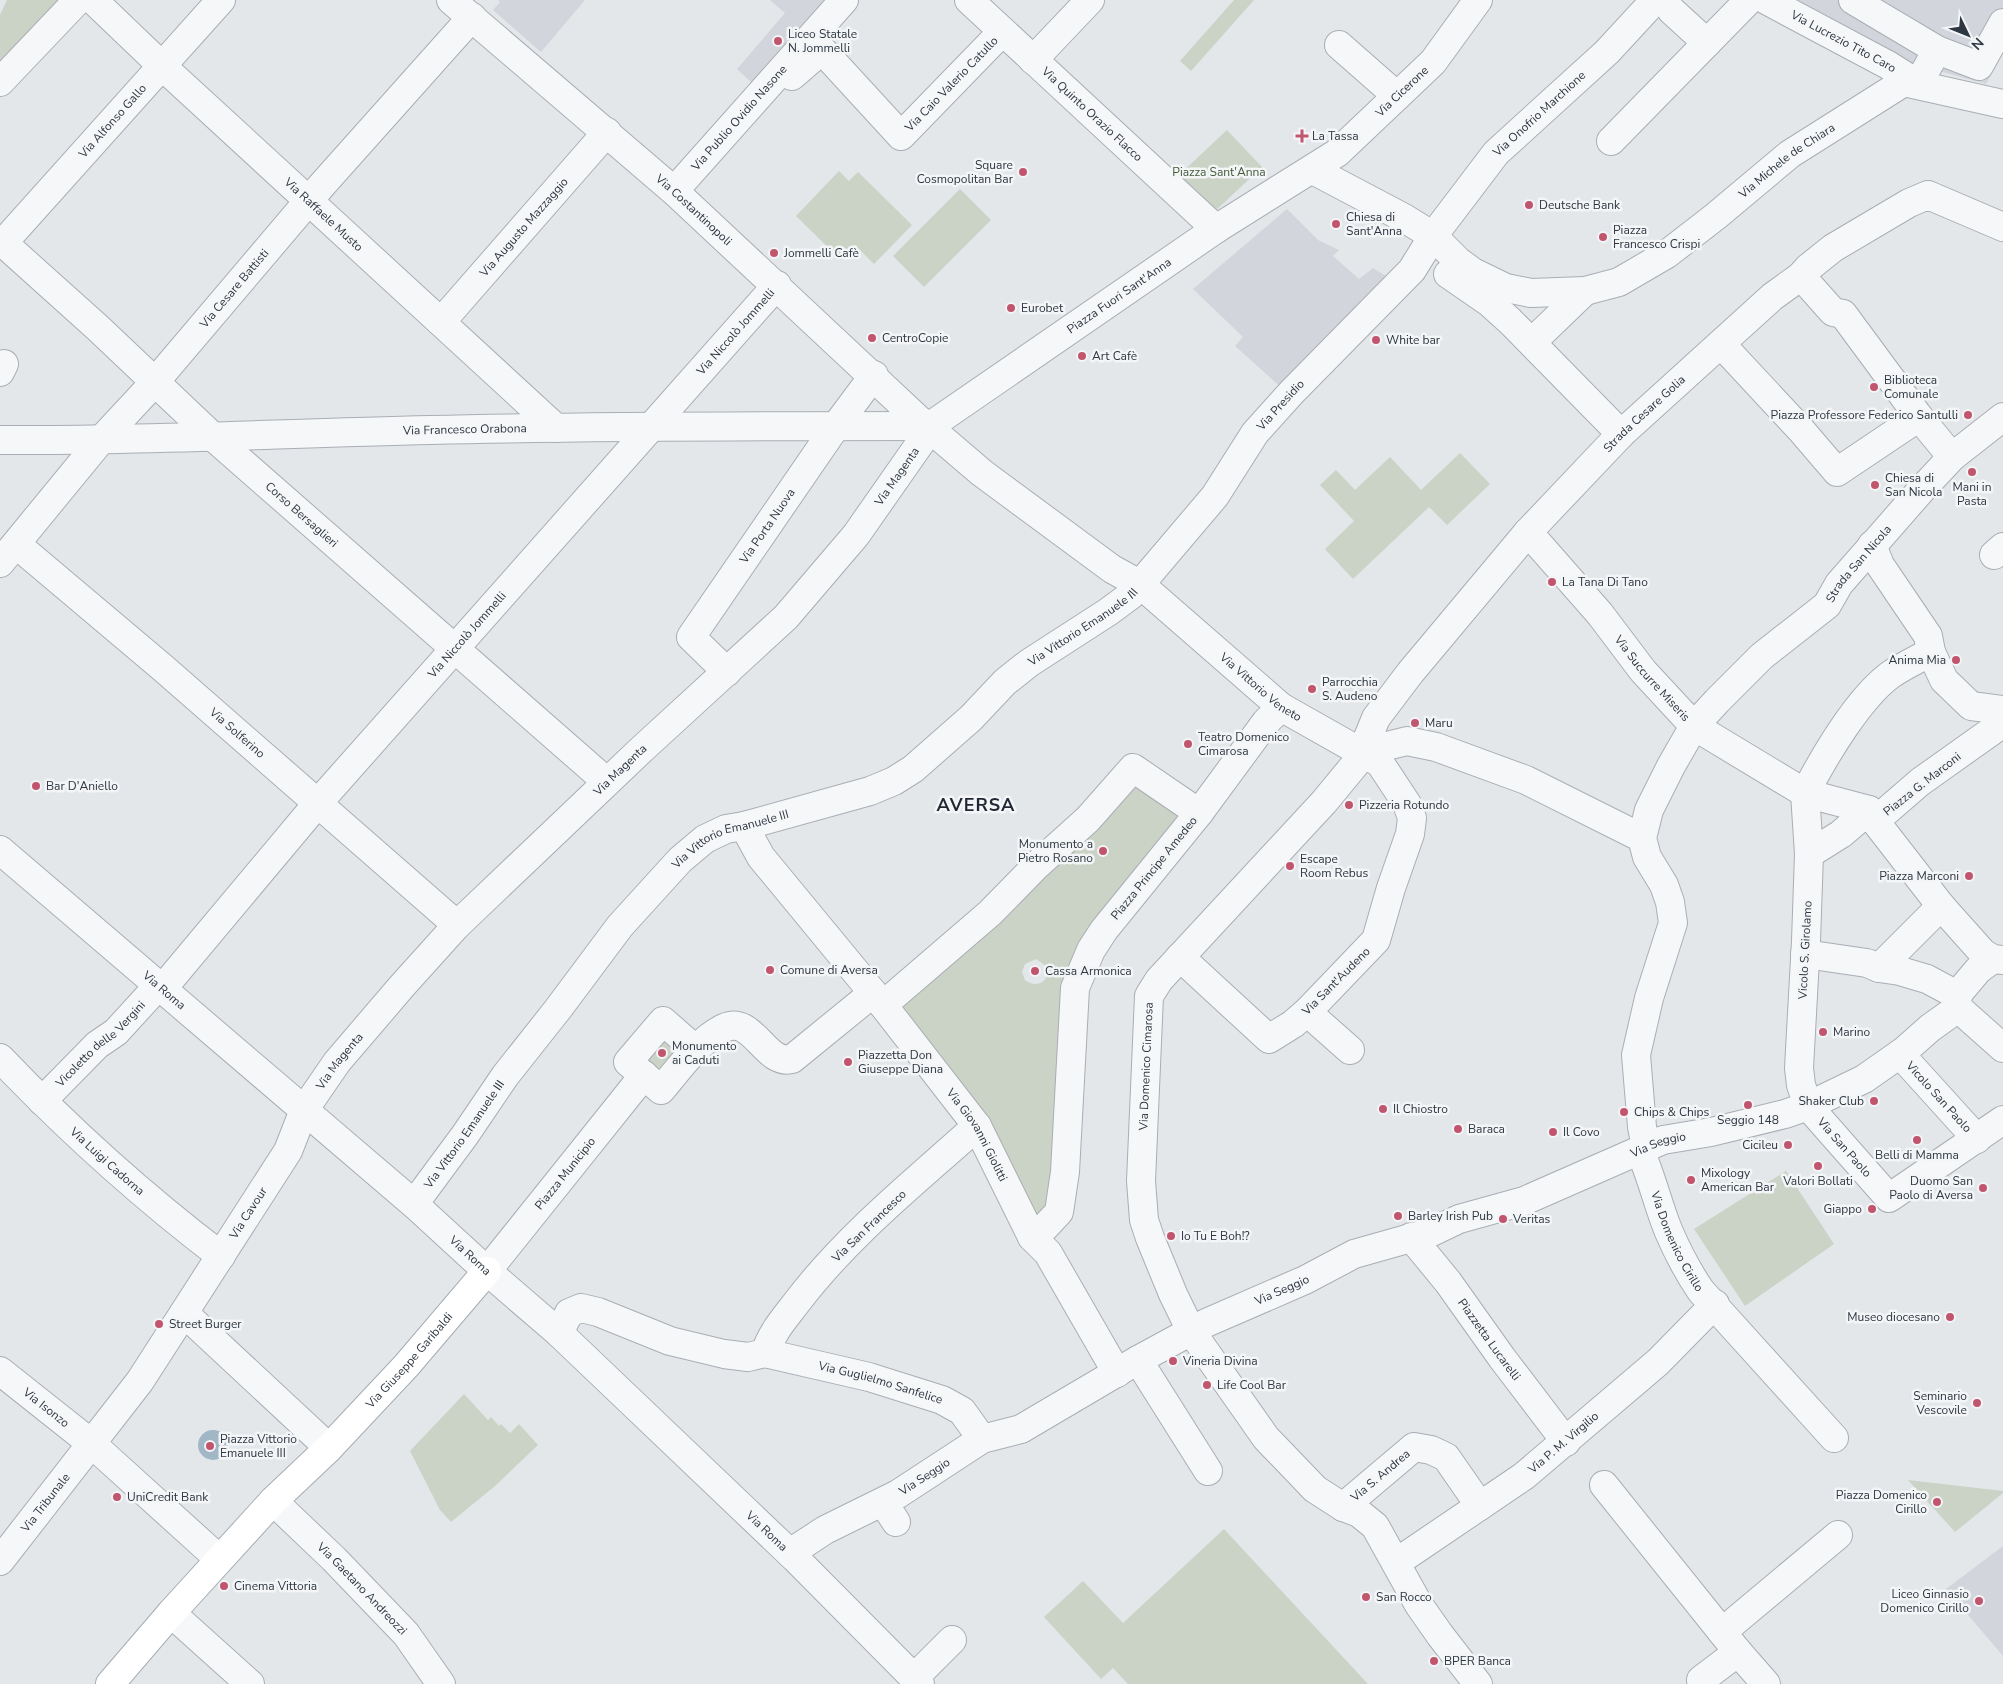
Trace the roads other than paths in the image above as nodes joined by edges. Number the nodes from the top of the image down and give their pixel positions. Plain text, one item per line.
1 (78, 0) edge
2 (93, 0) edge
3 (221, 0) edge
4 (844, 0) edge
5 (969, 0) edge
6 (1090, 0) edge
7 (1478, 0) edge
8 (1749, 0) edge
9 (1766, 0) edge
10 (1853, 0) edge
11 (462, 6) edge
12 (1663, 6) edge
13 (2003, 23) edge
14 (1002, 32) junction
15 (1707, 43) junction
16 (1339, 46) dead end
17 (1937, 50) junction
18 (1033, 60) junction
19 (162, 66) junction
20 (792, 76) dead end
21 (0, 82) edge
22 (1918, 84) junction
23 (1397, 96) junction
24 (2003, 104) edge
25 (607, 132) junction
26 (1611, 141) dead end
27 (1313, 170) junction
28 (674, 190) junction
29 (309, 201) junction
30 (2003, 227) edge
31 (1216, 229) junction
32 (1433, 236) junction
33 (2, 241) edge
34 (1801, 276) junction
35 (777, 285) junction
36 (1585, 291) junction
37 (442, 322) junction
38 (1532, 342) junction
39 (1722, 344) junction
40 (874, 376) junction
41 (154, 383) junction
42 (1919, 416) junction
43 (653, 426) junction
44 (836, 426) junction
45 (930, 426) junction
46 (556, 428) junction
47 (1997, 432) edge
48 (1621, 434) junction
49 (212, 436) junction
50 (0, 440) edge
51 (100, 441) junction
52 (1952, 457) junction
53 (1528, 532) junction
54 (1872, 546) junction
55 (8, 554) edge
56 (1141, 585) junction
57 (455, 648) junction
58 (1931, 652) junction
59 (727, 672) junction
60 (1281, 707) junction
61 (2003, 710) edge
62 (2003, 723) edge
63 (1694, 726) junction
64 (1362, 752) junction
65 (607, 782) junction
66 (1805, 793) junction
67 (317, 804) junction
68 (1199, 813) junction
69 (1872, 816) junction
70 (744, 826) junction
71 (1642, 838) junction
72 (0, 850) edge
73 (1809, 854) junction
74 (1941, 906) junction
75 (457, 925) junction
76 (1805, 954) junction
77 (1180, 957) junction
78 (1998, 960) edge
79 (1879, 968) junction
80 (161, 986) junction
81 (878, 999) junction
82 (1958, 1001) junction
83 (1307, 1012) junction
84 (2003, 1048) edge
85 (696, 1050) junction
86 (1350, 1050) dead end
87 (1900, 1054) junction
88 (0, 1058) edge
89 (644, 1075) junction
90 (42, 1101) junction
91 (1808, 1106) junction
92 (304, 1110) junction
93 (2003, 1120) edge
94 (977, 1126) junction
95 (1977, 1139) junction
96 (1643, 1149) junction
97 (414, 1204) junction
98 (1032, 1237) junction
99 (1411, 1237) junction
100 (221, 1256) junction
101 (487, 1271) junction
102 (184, 1313) junction
103 (1723, 1313) junction
104 (1191, 1330) junction
105 (558, 1333) junction
106 (768, 1344) junction
107 (1128, 1367) junction
108 (0, 1371) edge
109 (1834, 1438) dead end
110 (982, 1439) junction
111 (1566, 1442) junction
112 (92, 1444) junction
113 (329, 1448) junction
114 (1208, 1471) dead end
115 (1604, 1485) dead end
116 (273, 1501) junction
117 (1343, 1506) junction
118 (1480, 1506) junction
119 (1838, 1535) dead end
120 (790, 1553) junction
121 (219, 1559) junction
122 (0, 1561) edge
123 (1397, 1562) junction
124 (171, 1613) junction
125 (952, 1640) dead end
126 (1730, 1642) junction
127 (1701, 1680) dead end
128 (917, 1681) edge
129 (110, 1684) edge
130 (250, 1684) edge
131 (441, 1684) edge
132 (1478, 1684) edge
133 (1766, 1684) edge

1 - 21 street
2 - 19 street, Via Raffaele Musto
3 - 19 street, Via Alfonso Gallo
4 - 28 street, Via Publio Ovidio Nasone
5 - 14 street, Via Quinto Orazio Flacco
6 - 18 street
7 - 23 street, Via Cicerone
8 - 15 street
9 - 22 street, Via Lucrezio Tito Caro
10 - 17 street
11 - 25 street, Via Costantinopoli
11 - 29 street, Via Cesare Battisti
12 - 15 street
12 - 32 street, Via Onofrio Marchione
13 - 17 street
14 - 18 street, Via Quinto Orazio Flacco
14 - 20 street, Via Caio Valerio Catullo
15 - 26 street
16 - 23 street
17 - 22 street
18 - 31 street, Via Quinto Orazio Flacco
19 - 29 street, Via Raffaele Musto
19 - 33 street, Via Alfonso Gallo
22 - 24 street, Via Michele de Chiara
22 - 36 street, Via Michele de Chiara
23 - 27 street, Via Cicerone
25 - 28 street, Via Costantinopoli
25 - 37 street, Via Augusto Mazzaggio
27 - 31 street, Piazza Fuori Sant'Anna
27 - 32 street
28 - 35 street, Via Costantinopoli
29 - 37 street, Via Raffaele Musto
29 - 41 street, Via Cesare Battisti
30 - 34 street, Strada Cesare Golia
31 - 45 street, Piazza Fuori Sant'Anna
32 - 36 street, Via Michele de Chiara
32 - 38 street
32 - 56 street, Via Presidio
33 - 41 street, Corso Bersaglieri
34 - 39 street, Strada Cesare Golia
34 - 42 street
35 - 40 street, Via Costantinopoli
35 - 43 street, Via Niccolò Jommelli
36 - 38 street
37 - 46 street, Via Raffaele Musto
38 - 48 street
39 - 42 street
39 - 48 street, Strada Cesare Golia
40 - 44 street, Via Porta Nuova
40 - 45 street, Via Costantinopoli
41 - 49 street, Corso Bersaglieri
41 - 51 street, Via Cesare Battisti
42 - 52 street
43 - 44 street, Via Francesco Orabona
43 - 46 street, Via Francesco Orabona
43 - 57 street, Via Niccolò Jommelli
44 - 45 street, Via Francesco Orabona
44 - 59 street, Via Porta Nuova
45 - 56 street, Via Vittorio Veneto
45 - 59 street, Via Magenta
46 - 49 street, Via Francesco Orabona
47 - 52 street, Strada San Nicola
48 - 53 street, Strada Cesare Golia
49 - 51 street, Via Francesco Orabona
49 - 57 street, Corso Bersaglieri
50 - 51 street, Via Francesco Orabona
51 - 55 street, Via Cesare Battisti
52 - 54 street, Strada San Nicola
53 - 63 street, Via Succurre Miseris
53 - 64 street, Strada Cesare Golia
54 - 58 street
54 - 63 street, Strada San Nicola
55 - 67 street, Via Solferino
56 - 60 street, Via Vittorio Veneto
56 - 70 street, Via Vittorio Emanuele III
57 - 65 street, Corso Bersaglieri
57 - 67 street, Via Niccolò Jommelli
58 - 61 street
58 - 66 street
59 - 65 street, Via Magenta
60 - 64 street, Via Vittorio Veneto
60 - 68 street
62 - 69 street, Piazza G. Marconi
63 - 66 street, Via Succurre Miseris
63 - 71 street, Strada San Nicola
64 - 71 street
64 - 77 street, Via Domenico Cimarosa
64 - 83 street, Via Sant'Audeno
65 - 75 street, Via Magenta
66 - 69 street, Via Succurre Miseris
66 - 73 street, Vicolo S. Girolamo
67 - 75 street, Via Solferino
67 - 80 street, Via Niccolò Jommelli
68 - 81 street, Piazza Principe Amedeo
68 - 98 street, Piazza Principe Amedeo
69 - 73 street
69 - 74 street, Piazza G. Marconi
70 - 81 street, Via Giovanni Giolitti
70 - 97 street, Via Vittorio Emanuele III
71 - 96 street, Via Domenico Cirillo
72 - 80 street, Via Roma
73 - 76 street, Vicolo S. Girolamo
74 - 78 street, Piazza G. Marconi
74 - 79 street
75 - 92 street, Via Magenta
76 - 79 street
76 - 91 street, Vicolo S. Girolamo
77 - 83 street, Via Sant'Audeno
77 - 104 street, Via Domenico Cimarosa
78 - 82 street, Via Seggio
79 - 82 street
80 - 90 street, Vicoletto delle Vergini
80 - 92 street, Via Roma
81 - 85 street
81 - 94 street, Via Giovanni Giolitti
82 - 84 street
82 - 87 street, Via Seggio
83 - 86 street
85 - 89 street
85 - 89 street
87 - 91 street, Via Seggio
87 - 95 street, Vicolo San Paolo
88 - 90 street, Via Luigi Cadorna
89 - 101 street, Piazza Municipio
90 - 100 street, Via Luigi Cadorna
91 - 95 street, Via San Paolo
91 - 96 street, Via Seggio
92 - 97 street, Via Roma
92 - 100 street, Via Cavour
93 - 95 street, Via San Paolo
94 - 98 street, Via Giovanni Giolitti
94 - 106 street, Via San Francesco
96 - 99 street, Via Seggio
96 - 103 street, Via Domenico Cirillo
97 - 101 street, Via Roma
98 - 107 street, Via Giovanni Giolitti
99 - 104 street, Via Seggio
99 - 111 street, Piazzetta Lucarelli
100 - 102 street, Via Cavour
101 - 105 street, Via Roma
101 - 113 main road, Via Giuseppe Garibaldi
102 - 112 street
102 - 113 street
103 - 109 street, Via Domenico Cirillo
103 - 111 street, Via P. M. Virgilio
104 - 107 street, Via Seggio
104 - 117 street, Via Domenico Cimarosa
105 - 106 street, Via Guglielmo Sanfelice
105 - 120 street, Via Roma
106 - 110 street, Via Guglielmo Sanfelice
107 - 110 street, Via Seggio
107 - 114 street, Via Giovanni Giolitti
108 - 112 street, Via Isonzo
110 - 120 street, Via Seggio
111 - 118 street, Via P. M. Virgilio
112 - 121 street
112 - 122 street, Via Tribunale
113 - 116 main road
115 - 126 street
116 - 121 main road
116 - 131 street, Via Gaetano Andreozzi
117 - 118 street, Via S. Andrea
117 - 123 street, Via Domenico Cimarosa
118 - 123 street, Via P. M. Virgilio
119 - 126 street
120 - 128 street, Via Roma
121 - 124 main road
123 - 132 street, Via Domenico Cimarosa
124 - 129 main road
124 - 130 street
125 - 128 street
126 - 127 street
126 - 133 street

